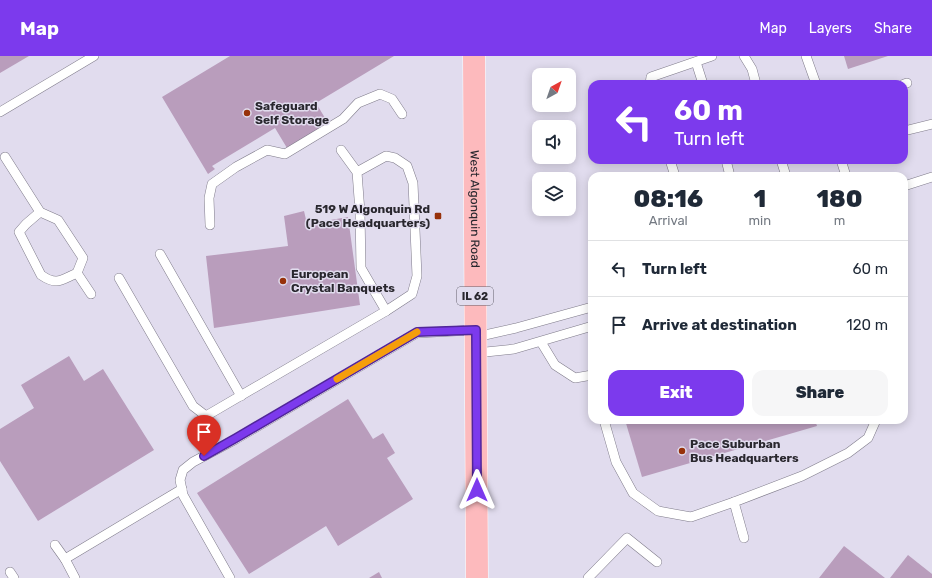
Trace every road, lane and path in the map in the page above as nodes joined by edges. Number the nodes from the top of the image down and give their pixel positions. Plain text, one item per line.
1 (94, 56) edge
2 (474, 56) edge
3 (712, 56) edge
4 (744, 56) edge
5 (806, 56) edge
6 (696, 62) junction
7 (651, 80) edge
8 (702, 80) edge
9 (755, 80) edge
10 (815, 80) edge
11 (0, 112) edge
12 (402, 114) dead end
13 (932, 124) edge
14 (908, 130) edge
15 (341, 150) dead end
16 (5, 157) dead end
17 (357, 172) junction
18 (932, 177) edge
19 (908, 185) edge
20 (40, 212) junction
21 (210, 225) dead end
22 (160, 254) dead end
23 (77, 273) junction
24 (119, 278) dead end
25 (92, 294) dead end
26 (588, 308) edge
27 (386, 311) junction
28 (588, 327) edge
29 (476, 340) junction
30 (541, 342) junction
31 (588, 376) edge
32 (241, 396) junction
33 (605, 424) edge
34 (874, 424) edge
35 (182, 489) junction
36 (734, 502) junction
37 (744, 538) dead end
38 (55, 545) dead end
39 (65, 559) junction
40 (657, 562) dead end
41 (75, 578) edge
42 (230, 578) edge
43 (477, 578) edge
44 (588, 578) edge

1 - 11 lane
2 - 29 main road, West Algonquin Road / IL 62
3 - 6 lane
4 - 9 lane
5 - 10 lane
6 - 7 lane
6 - 8 lane
12 - 21 lane
13 - 14 lane
15 - 17 lane
16 - 20 lane
17 - 27 lane
17 - 27 lane
18 - 19 lane
20 - 23 lane
20 - 23 lane
22 - 32 lane
23 - 25 lane
24 - 32 lane
26 - 29 lane
27 - 32 lane
28 - 30 lane
29 - 30 lane
29 - 35 lane
29 - 43 main road, West Algonquin Road / IL 62
30 - 31 lane
33 - 36 lane
34 - 36 lane
35 - 39 lane
35 - 42 lane
36 - 37 lane
38 - 39 lane
39 - 41 lane
40 - 44 lane

